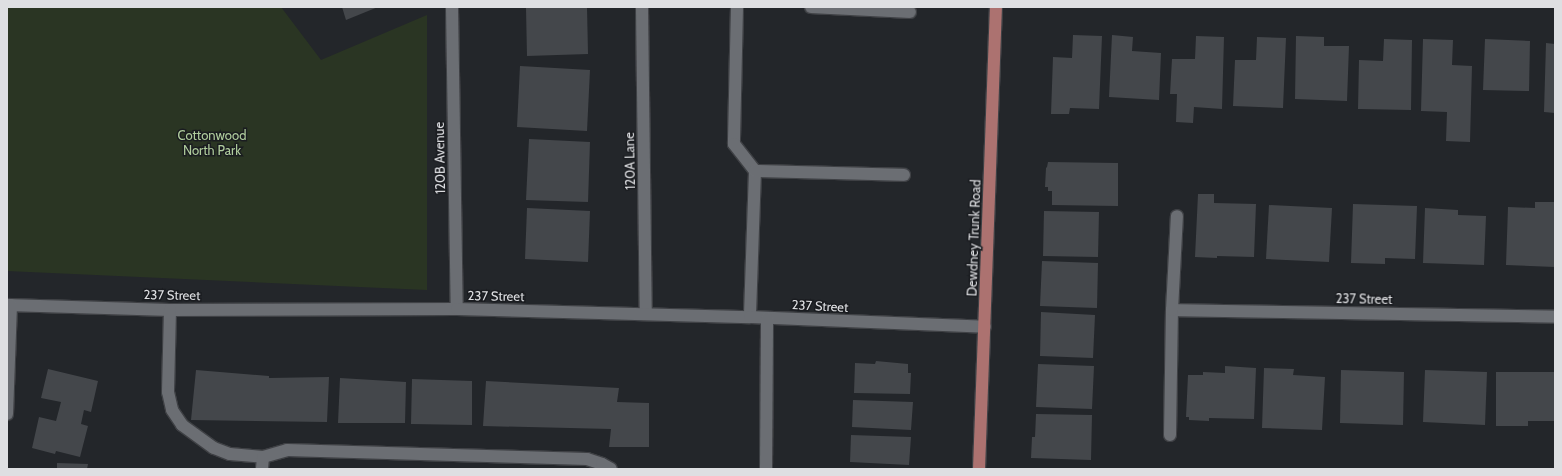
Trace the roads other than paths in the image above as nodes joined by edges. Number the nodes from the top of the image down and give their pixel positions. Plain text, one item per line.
1 (452, 7) edge
2 (642, 7) edge
3 (737, 7) edge
4 (811, 7) edge
5 (996, 7) edge
6 (910, 12) dead end
7 (755, 171) junction
8 (904, 175) dead end
9 (1176, 216) dead end
10 (9, 305) edge
11 (457, 309) junction
12 (170, 310) junction
13 (1172, 310) junction
14 (646, 314) junction
15 (750, 317) junction
16 (1555, 317) edge
17 (767, 318) junction
18 (985, 327) junction
19 (7, 414) edge
20 (1170, 435) dead end
21 (263, 456) junction
22 (262, 469) edge
23 (611, 469) edge
24 (766, 469) edge
25 (980, 469) edge

1 - 11 street, 120B Avenue
2 - 14 street, 120A Lane
3 - 7 street
4 - 6 street
5 - 18 main road, Dewdney Trunk Road
7 - 8 street
7 - 15 street
9 - 13 street
10 - 12 street, 237 Street
10 - 19 street
11 - 12 street, 237 Street
11 - 14 street, 237 Street
12 - 21 street
13 - 16 street, 237 Street
13 - 20 street
14 - 15 street, 237 Street
15 - 17 street, 237 Street
17 - 18 street, 237 Street
17 - 24 street
18 - 25 main road, Dewdney Trunk Road
21 - 22 street
21 - 23 street

